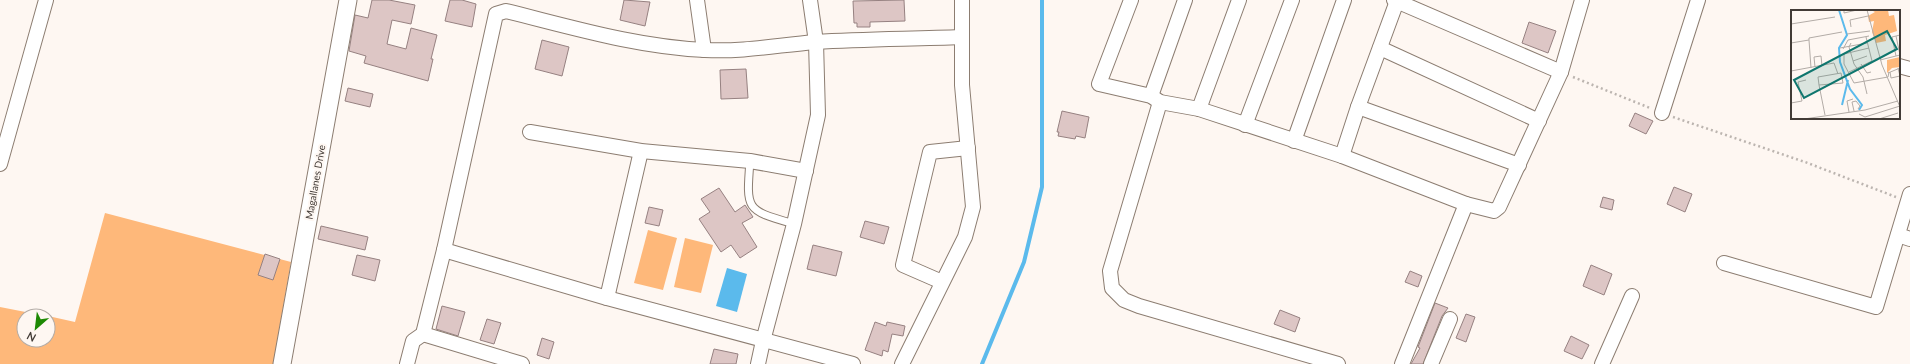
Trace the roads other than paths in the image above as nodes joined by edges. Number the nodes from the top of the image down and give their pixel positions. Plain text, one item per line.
1 (46, 0) edge
2 (348, 0) edge
3 (697, 0) edge
4 (810, 0) edge
5 (962, 0) edge
6 (1131, 0) edge
7 (1185, 0) edge
8 (1239, 0) edge
9 (1292, 0) edge
10 (1344, 0) edge
11 (1582, 0) edge
12 (1698, 0) edge
13 (1396, 1) edge
14 (961, 37) junction
15 (816, 42) junction
16 (1380, 48) junction
17 (704, 50) junction
18 (1900, 66) edge
19 (1910, 69) edge
20 (1561, 72) junction
21 (1155, 99) junction
22 (1358, 107) junction
23 (1199, 109) junction
24 (1662, 113) road end
25 (1539, 120) junction
26 (1245, 125) junction
27 (530, 132) dead end
28 (1294, 141) junction
29 (968, 148) junction
30 (641, 151) junction
31 (1342, 156) junction
32 (750, 161) junction
33 (0, 164) edge
34 (1519, 165) junction
35 (806, 171) junction
36 (1909, 198) edge
37 (1466, 204) junction
38 (794, 224) junction
39 (1904, 237) edge
40 (444, 250) junction
41 (1724, 263) dead end
42 (942, 282) junction
43 (1632, 296) dead end
44 (607, 298) junction
45 (1450, 319) dead end
46 (423, 334) junction
47 (763, 340) junction
48 (282, 364) edge
49 (407, 364) edge
50 (522, 364) edge
51 (758, 364) edge
52 (853, 364) edge
53 (902, 364) edge
54 (1338, 364) edge
55 (1402, 364) edge
56 (1431, 364) edge
57 (1602, 364) edge

1 - 33 street
2 - 48 street, Magallanes Drive
3 - 17 street
4 - 15 street
5 - 14 street
6 - 21 street
7 - 21 street
8 - 23 street
9 - 26 street
10 - 28 street
11 - 20 street
12 - 24 street
13 - 16 street
13 - 20 street
14 - 15 street
14 - 29 street
15 - 17 street
15 - 35 street
16 - 22 street
16 - 25 street
17 - 40 street
18 - 19 street
20 - 25 street
21 - 23 street
21 - 54 street
22 - 31 street
22 - 34 street
23 - 26 street
25 - 34 street
26 - 28 street
27 - 30 street
28 - 31 street
29 - 42 street
29 - 42 street
30 - 32 street
30 - 44 street
31 - 37 street
32 - 35 street
32 - 38 lane
34 - 37 street
35 - 38 street
36 - 39 street
37 - 55 street
38 - 47 street
39 - 41 street
40 - 44 street
40 - 46 street
42 - 53 street
43 - 57 street
44 - 47 street
45 - 56 street
46 - 49 street
46 - 50 street
47 - 51 street
47 - 52 street

